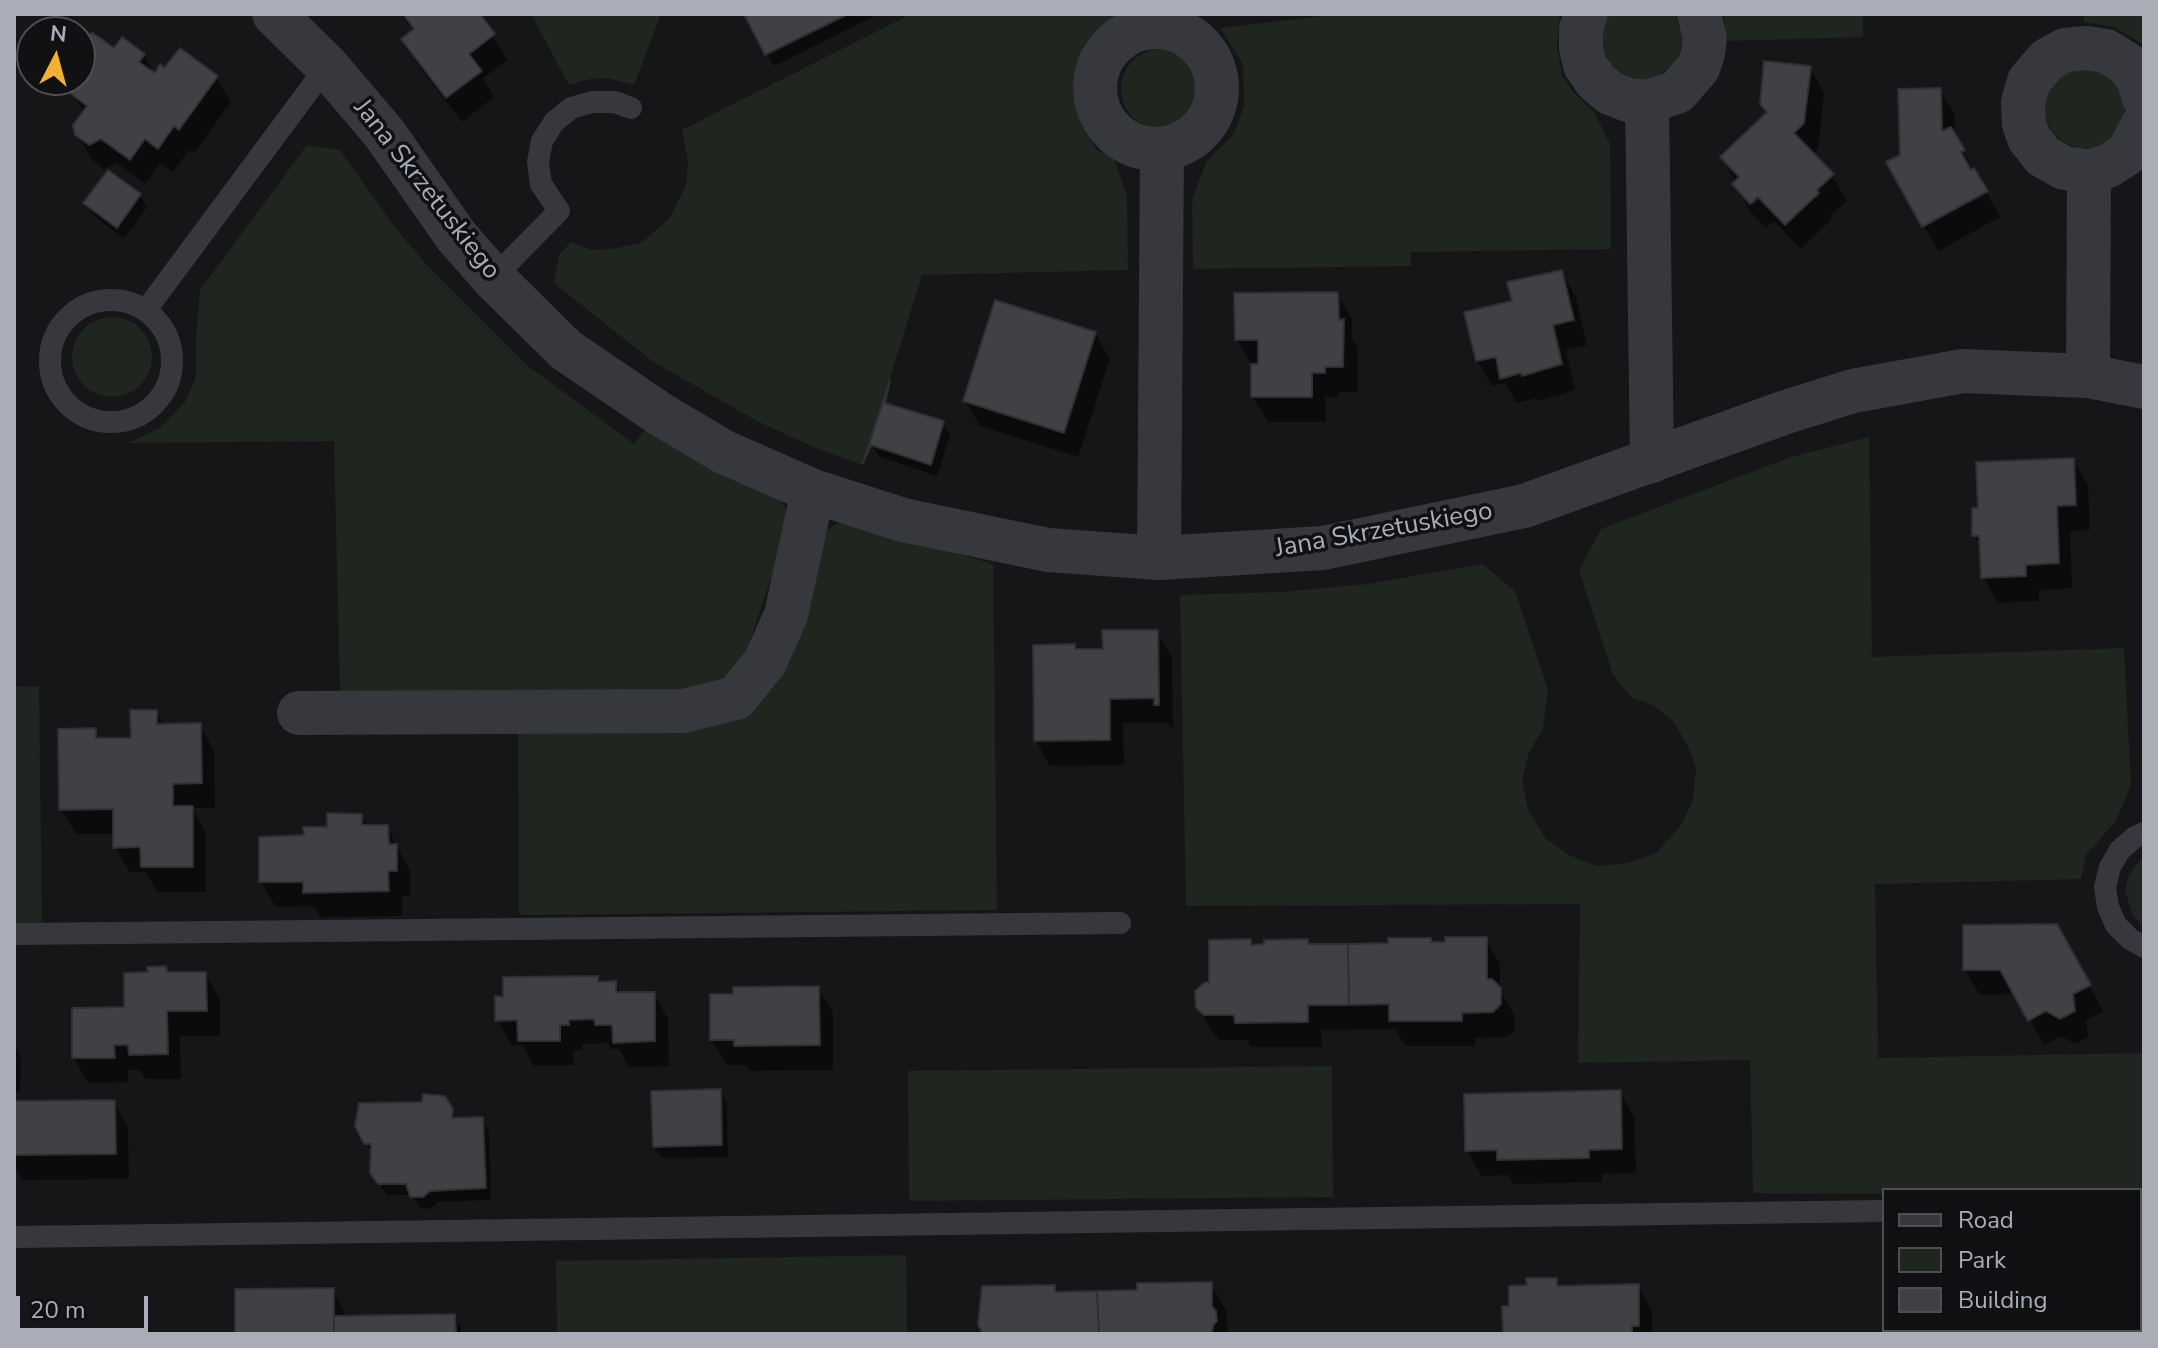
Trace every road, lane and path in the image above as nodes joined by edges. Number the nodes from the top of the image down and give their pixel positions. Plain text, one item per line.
1 (274, 14) edge
2 (1586, 14) edge
3 (1699, 14) edge
4 (327, 66) junction
5 (2144, 98) edge
6 (1647, 102) junction
7 (631, 108) dead end
8 (2144, 123) edge
9 (1162, 149) dead end
10 (2089, 171) junction
11 (493, 278) junction
12 (146, 310) junction
13 (2088, 376) junction
14 (2144, 387) edge
15 (1652, 461) junction
16 (813, 491) junction
17 (1159, 558) junction
18 (299, 713) dead end
19 (2144, 833) edge
20 (1120, 923) dead end
21 (14, 934) edge
22 (2144, 947) edge
23 (1882, 1211) edge
24 (14, 1237) edge

1 - 4 street, Jana Skrzetuskiego
2 - 6 street
3 - 6 street
4 - 11 street, Jana Skrzetuskiego
4 - 12 lane
5 - 10 street
6 - 15 street
7 - 11 lane
8 - 10 street
9 - 17 street
10 - 13 street
11 - 16 street, Jana Skrzetuskiego
12 - 12 lane
13 - 14 street, Jana Skrzetuskiego
13 - 15 street, Jana Skrzetuskiego
15 - 17 street, Jana Skrzetuskiego
16 - 17 street, Jana Skrzetuskiego
16 - 18 street
19 - 22 lane
20 - 21 lane
23 - 24 lane

